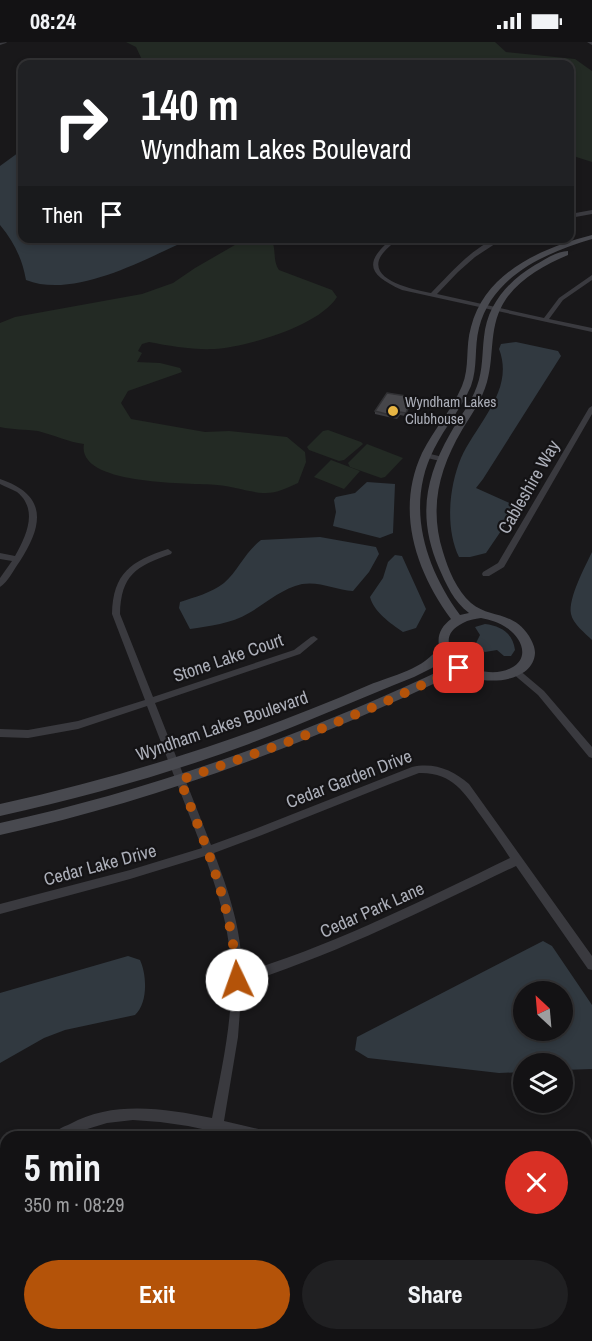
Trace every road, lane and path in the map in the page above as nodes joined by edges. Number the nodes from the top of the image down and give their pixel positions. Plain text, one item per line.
1 (5, 42) edge
2 (0, 44) edge
3 (592, 212) edge
4 (574, 215) edge
5 (592, 237) edge
6 (390, 243) edge
7 (494, 243) edge
8 (573, 243) edge
9 (574, 243) edge
10 (592, 244) edge
11 (592, 277) edge
12 (433, 296) junction
13 (483, 306) junction
14 (496, 308) junction
15 (546, 319) junction
16 (592, 330) edge
17 (592, 408) edge
18 (426, 455) junction
19 (440, 459) junction
20 (0, 481) edge
21 (168, 552) dead end
22 (0, 556) edge
23 (17, 559) junction
24 (486, 574) dead end
25 (0, 584) edge
26 (481, 614) junction
27 (458, 620) junction
28 (314, 639) dead end
29 (443, 649) junction
30 (459, 668) junction
31 (515, 671) junction
32 (150, 702) junction
33 (0, 733) edge
34 (592, 754) edge
35 (174, 764) junction
36 (180, 780) junction
37 (0, 810) edge
38 (0, 829) edge
39 (208, 851) junction
40 (517, 860) junction
41 (0, 909) edge
42 (592, 965) edge
43 (237, 980) junction
44 (217, 1127) junction
45 (71, 1131) edge
46 (237, 1131) edge

1 - 2 street
3 - 4 street
5 - 9 street
6 - 12 street
7 - 12 street
8 - 13 street
10 - 14 street
11 - 15 street
12 - 13 street
13 - 14 street
13 - 18 street
14 - 15 street
14 - 19 street
15 - 16 street
17 - 24 street, Cableshire Way
18 - 19 street
18 - 27 street
19 - 26 street
20 - 23 street
21 - 32 street
22 - 23 street
23 - 25 street
26 - 27 street
26 - 31 street
27 - 29 street
28 - 32 street, Stone Lake Court
29 - 30 street
29 - 35 street, Wyndham Lakes Boulevard
30 - 31 street
30 - 36 street, Wyndham Lakes Boulevard
31 - 34 street
32 - 33 street, Stone Lake Court
32 - 35 street
35 - 36 street
35 - 37 street, Wyndham Lakes Boulevard
36 - 38 street, Wyndham Lakes Boulevard
36 - 39 street
39 - 40 street, Cedar Garden Drive
39 - 41 street, Cedar Lake Drive
39 - 43 street
40 - 42 street, Cedar Garden Drive
40 - 43 street, Cedar Park Lane
43 - 44 street
44 - 45 street
44 - 46 street

